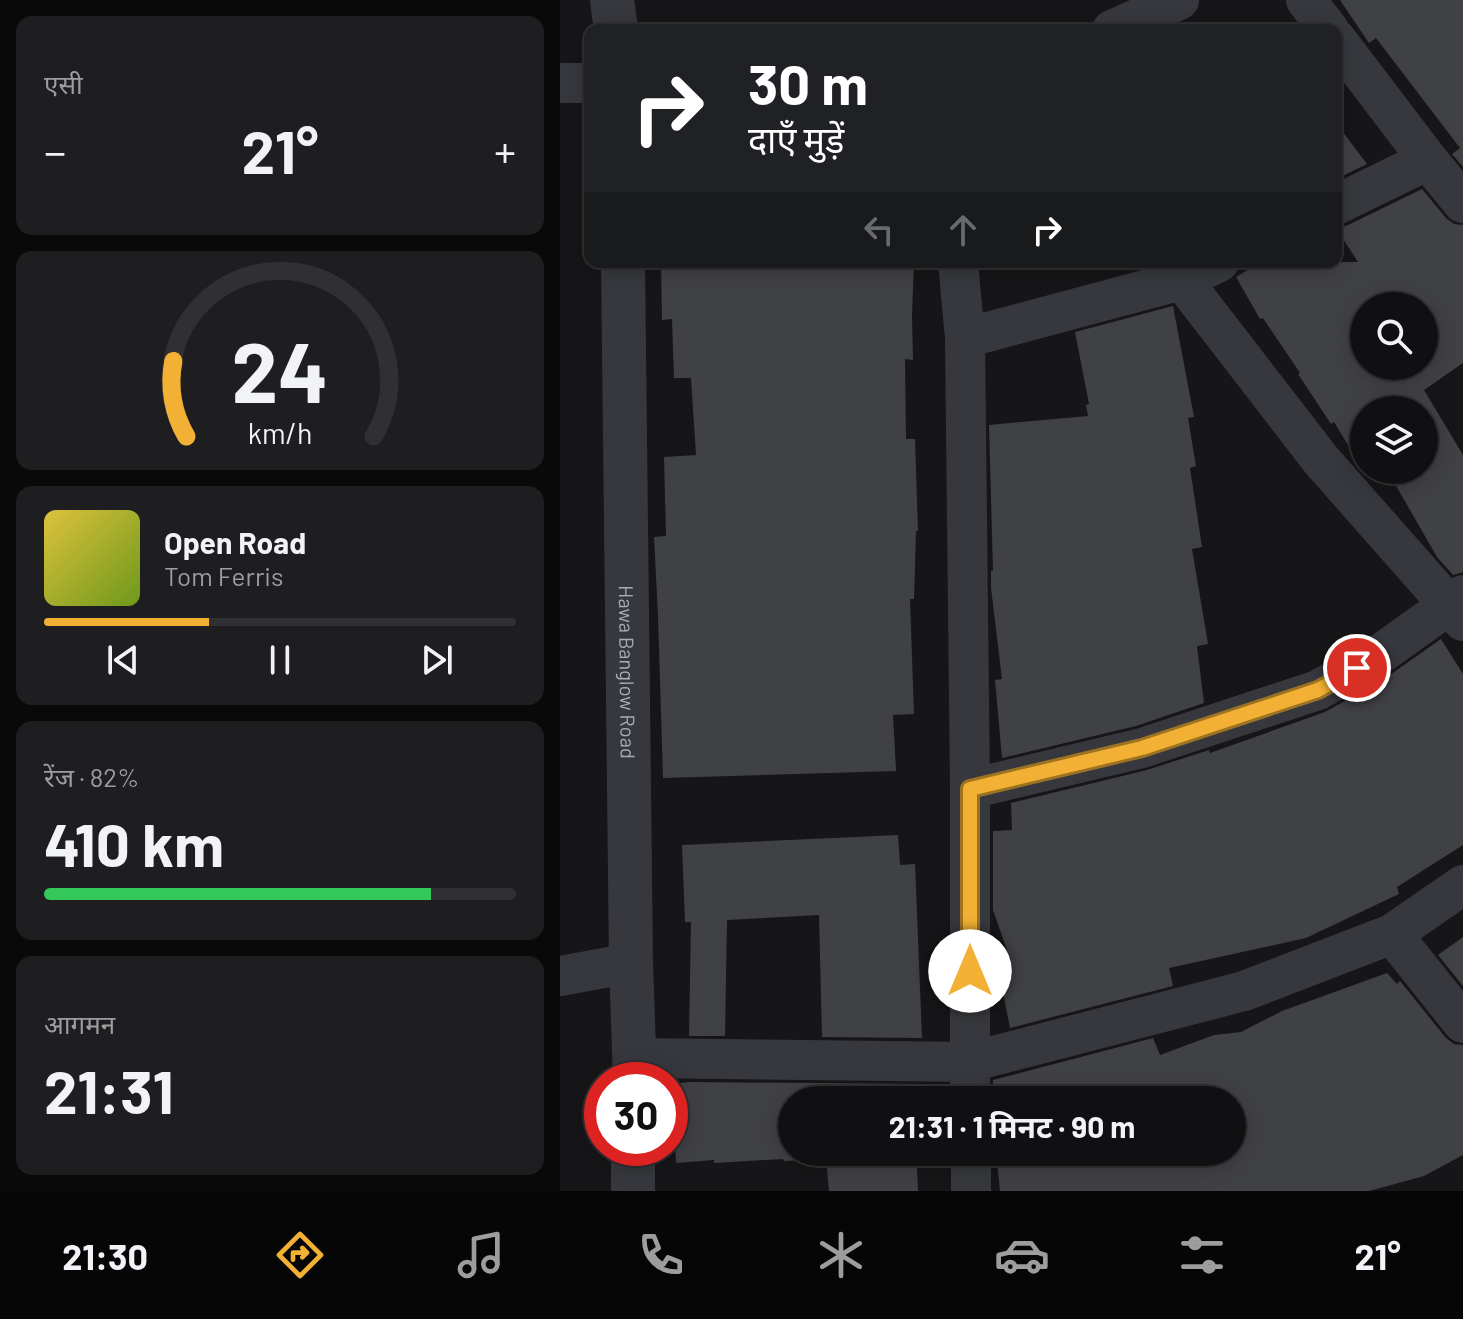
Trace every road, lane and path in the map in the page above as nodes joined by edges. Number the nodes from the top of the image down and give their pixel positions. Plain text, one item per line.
1 (612, 0) edge
2 (1179, 0) edge
3 (1306, 0) edge
4 (615, 24) edge
5 (1125, 24) edge
6 (1324, 24) edge
7 (1342, 47) edge
8 (560, 83) edge
9 (584, 83) edge
10 (1428, 160) junction
11 (1342, 202) edge
12 (1463, 203) edge
13 (623, 268) edge
14 (959, 268) edge
15 (1207, 268) edge
16 (1182, 280) junction
17 (965, 338) junction
18 (1459, 607) edge
19 (970, 789) junction
20 (1463, 885) edge
21 (1392, 934) junction
22 (631, 963) junction
23 (560, 976) edge
24 (1463, 1023) edge
25 (635, 1062) edge
26 (688, 1071) edge
27 (970, 1081) edge
28 (633, 1166) edge
29 (971, 1166) edge
30 (633, 1191) edge
31 (971, 1191) edge

1 - 4 street
2 - 5 street
3 - 6 street
7 - 10 street
8 - 9 street
10 - 11 street
10 - 12 street
13 - 22 street, Hawa Banglow Road
14 - 17 street
15 - 16 street
16 - 17 street
16 - 18 street
17 - 19 street
18 - 19 street
19 - 27 street
20 - 21 street
21 - 24 street
21 - 27 street
22 - 23 street
22 - 25 street, Hawa Banglow Road
26 - 27 street
28 - 30 street
29 - 31 street

